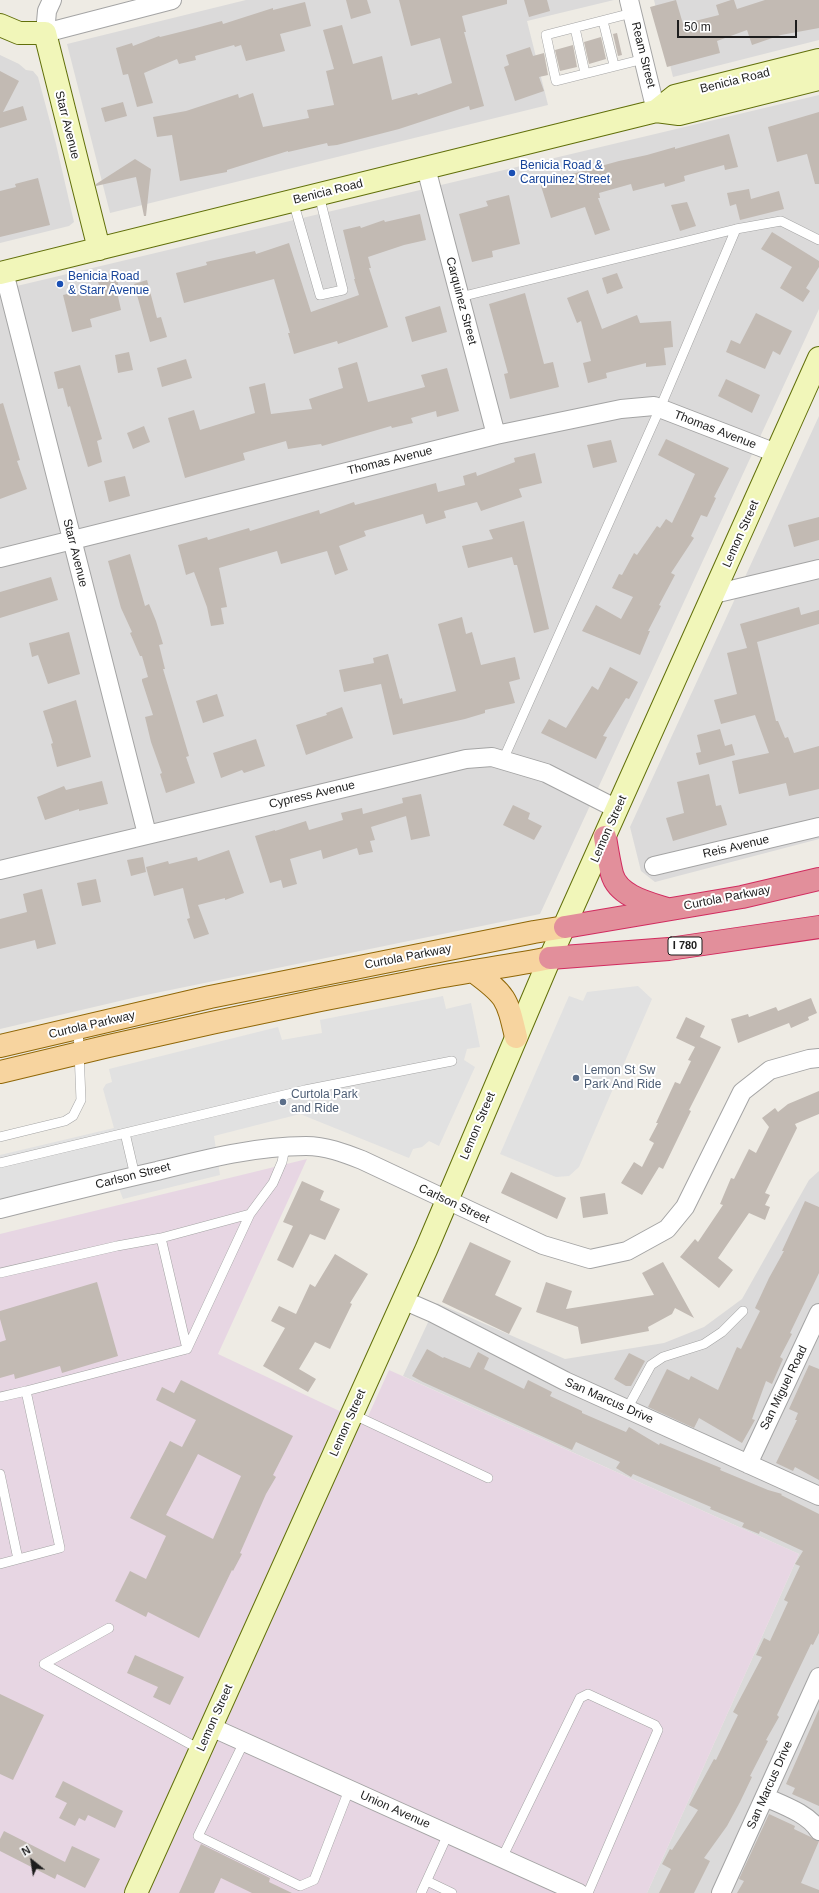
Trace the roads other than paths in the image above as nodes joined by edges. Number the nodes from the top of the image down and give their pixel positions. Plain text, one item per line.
1 (52, 0) edge
2 (172, 0) edge
3 (631, 7) edge
4 (603, 21) junction
5 (0, 25) edge
6 (574, 28) junction
7 (45, 33) junction
8 (644, 59) junction
9 (819, 60) edge
10 (614, 65) junction
11 (585, 73) junction
12 (819, 79) edge
13 (656, 110) junction
14 (426, 168) junction
15 (319, 195) junction
16 (293, 201) junction
17 (736, 229) junction
18 (819, 240) edge
19 (99, 249) junction
20 (2, 273) edge
21 (460, 297) junction
22 (819, 358) edge
23 (660, 408) junction
24 (496, 435) junction
25 (776, 454) junction
26 (72, 541) junction
27 (0, 558) edge
28 (819, 569) edge
29 (714, 594) junction
30 (503, 760) junction
31 (617, 809) junction
32 (819, 827) edge
33 (147, 834) junction
34 (605, 836) junction
35 (654, 866) dead end
36 (0, 870) edge
37 (819, 879) edge
38 (670, 910) junction
39 (565, 927) junction
40 (819, 927) edge
41 (550, 958) junction
42 (473, 971) junction
43 (78, 1027) junction
44 (516, 1037) junction
45 (0, 1046) edge
46 (80, 1052) junction
47 (819, 1058) edge
48 (452, 1061) dead end
49 (0, 1072) edge
50 (125, 1133) junction
51 (0, 1137) edge
52 (285, 1148) junction
53 (0, 1163) edge
54 (135, 1176) junction
55 (446, 1201) junction
56 (0, 1209) edge
57 (250, 1214) junction
58 (161, 1238) junction
59 (0, 1273) edge
60 (403, 1300) junction
61 (743, 1311) dead end
62 (819, 1313) edge
63 (812, 1346) edge
64 (187, 1349) junction
65 (26, 1391) junction
66 (0, 1397) edge
67 (627, 1409) junction
68 (352, 1414) junction
69 (748, 1464) junction
70 (0, 1474) edge
71 (488, 1478) dead end
72 (819, 1496) edge
73 (18, 1559) junction
74 (0, 1564) edge
75 (109, 1628) dead end
76 (819, 1677) edge
77 (211, 1727) junction
78 (244, 1742) junction
79 (201, 1750) junction
80 (349, 1790) junction
81 (765, 1797) junction
82 (819, 1831) edge
83 (448, 1834) junction
84 (502, 1858) junction
85 (427, 1881) junction
86 (137, 1893) edge
87 (421, 1893) edge
88 (452, 1893) edge
89 (579, 1893) edge
90 (588, 1893) edge
91 (721, 1893) edge

1 - 7 street, Starr Avenue
2 - 7 street
3 - 4 lane
3 - 8 street, Ream Street
4 - 6 lane
4 - 10 lane
5 - 7 street
6 - 11 lane
6 - 11 lane
7 - 19 street, Starr Avenue
8 - 10 lane
8 - 13 street, Ream Street
9 - 13 street, Benicia Road
10 - 11 lane
12 - 13 street, Benicia Road
13 - 14 street, Benicia Road
14 - 15 street, Benicia Road
14 - 21 street, Carquinez Street
15 - 16 street, Benicia Road
15 - 16 lane
16 - 19 street, Benicia Road
17 - 18 lane
17 - 21 lane
17 - 23 lane
19 - 20 street, Benicia Road
20 - 26 street, Starr Avenue
21 - 24 street, Carquinez Street
22 - 25 street, Lemon Street
23 - 24 street, Thomas Avenue
23 - 25 street, Thomas Avenue
23 - 30 lane
24 - 26 street, Thomas Avenue
25 - 29 street, Lemon Street
26 - 27 street, Thomas Avenue
26 - 33 street, Starr Avenue
28 - 29 street
29 - 31 street, Lemon Street
30 - 31 street, Cypress Avenue
30 - 33 street, Cypress Avenue
31 - 34 street, Lemon Street
32 - 35 street, Reis Avenue
33 - 36 street, Cypress Avenue
34 - 38 highway
34 - 39 street, Lemon Street
37 - 38 highway, Curtola Parkway
38 - 39 highway, Curtola Parkway
39 - 41 street, Lemon Street
39 - 43 main road, Curtola Parkway
40 - 41 highway, Curtola Parkway / I 780
41 - 42 main road, Curtola Parkway
41 - 44 street, Lemon Street
42 - 44 main road
42 - 46 main road, Curtola Parkway
43 - 45 main road, Curtola Parkway
43 - 46 lane
44 - 55 street, Lemon Street
46 - 49 main road, Curtola Parkway
46 - 51 lane
47 - 55 street, Carlson Street
48 - 50 lane
50 - 53 lane
50 - 54 lane
52 - 54 street, Carlson Street
52 - 55 street, Carlson Street
52 - 57 lane
54 - 56 street, Carlson Street
55 - 60 street, Lemon Street
57 - 58 lane
57 - 64 lane
58 - 59 lane
58 - 64 lane
60 - 67 street, San Marcus Drive
60 - 68 street, Lemon Street
61 - 67 lane
62 - 63 street, San Miguel Road
63 - 69 street, San Miguel Road
64 - 65 lane
65 - 66 lane
65 - 73 lane
67 - 69 street, San Marcus Drive
68 - 71 lane
68 - 77 street, Lemon Street
69 - 72 street, San Marcus Drive
70 - 73 lane
73 - 74 lane
75 - 79 lane
76 - 81 street, San Marcus Drive
77 - 78 street, Union Avenue
77 - 79 street, Lemon Street
78 - 80 street, Union Avenue
78 - 80 lane
79 - 86 street, Lemon Street
80 - 83 street, Union Avenue
81 - 82 street
81 - 91 street, San Marcus Drive
83 - 84 street, Union Avenue
83 - 85 lane
84 - 89 street, Union Avenue
84 - 90 lane
85 - 87 lane
85 - 88 lane

